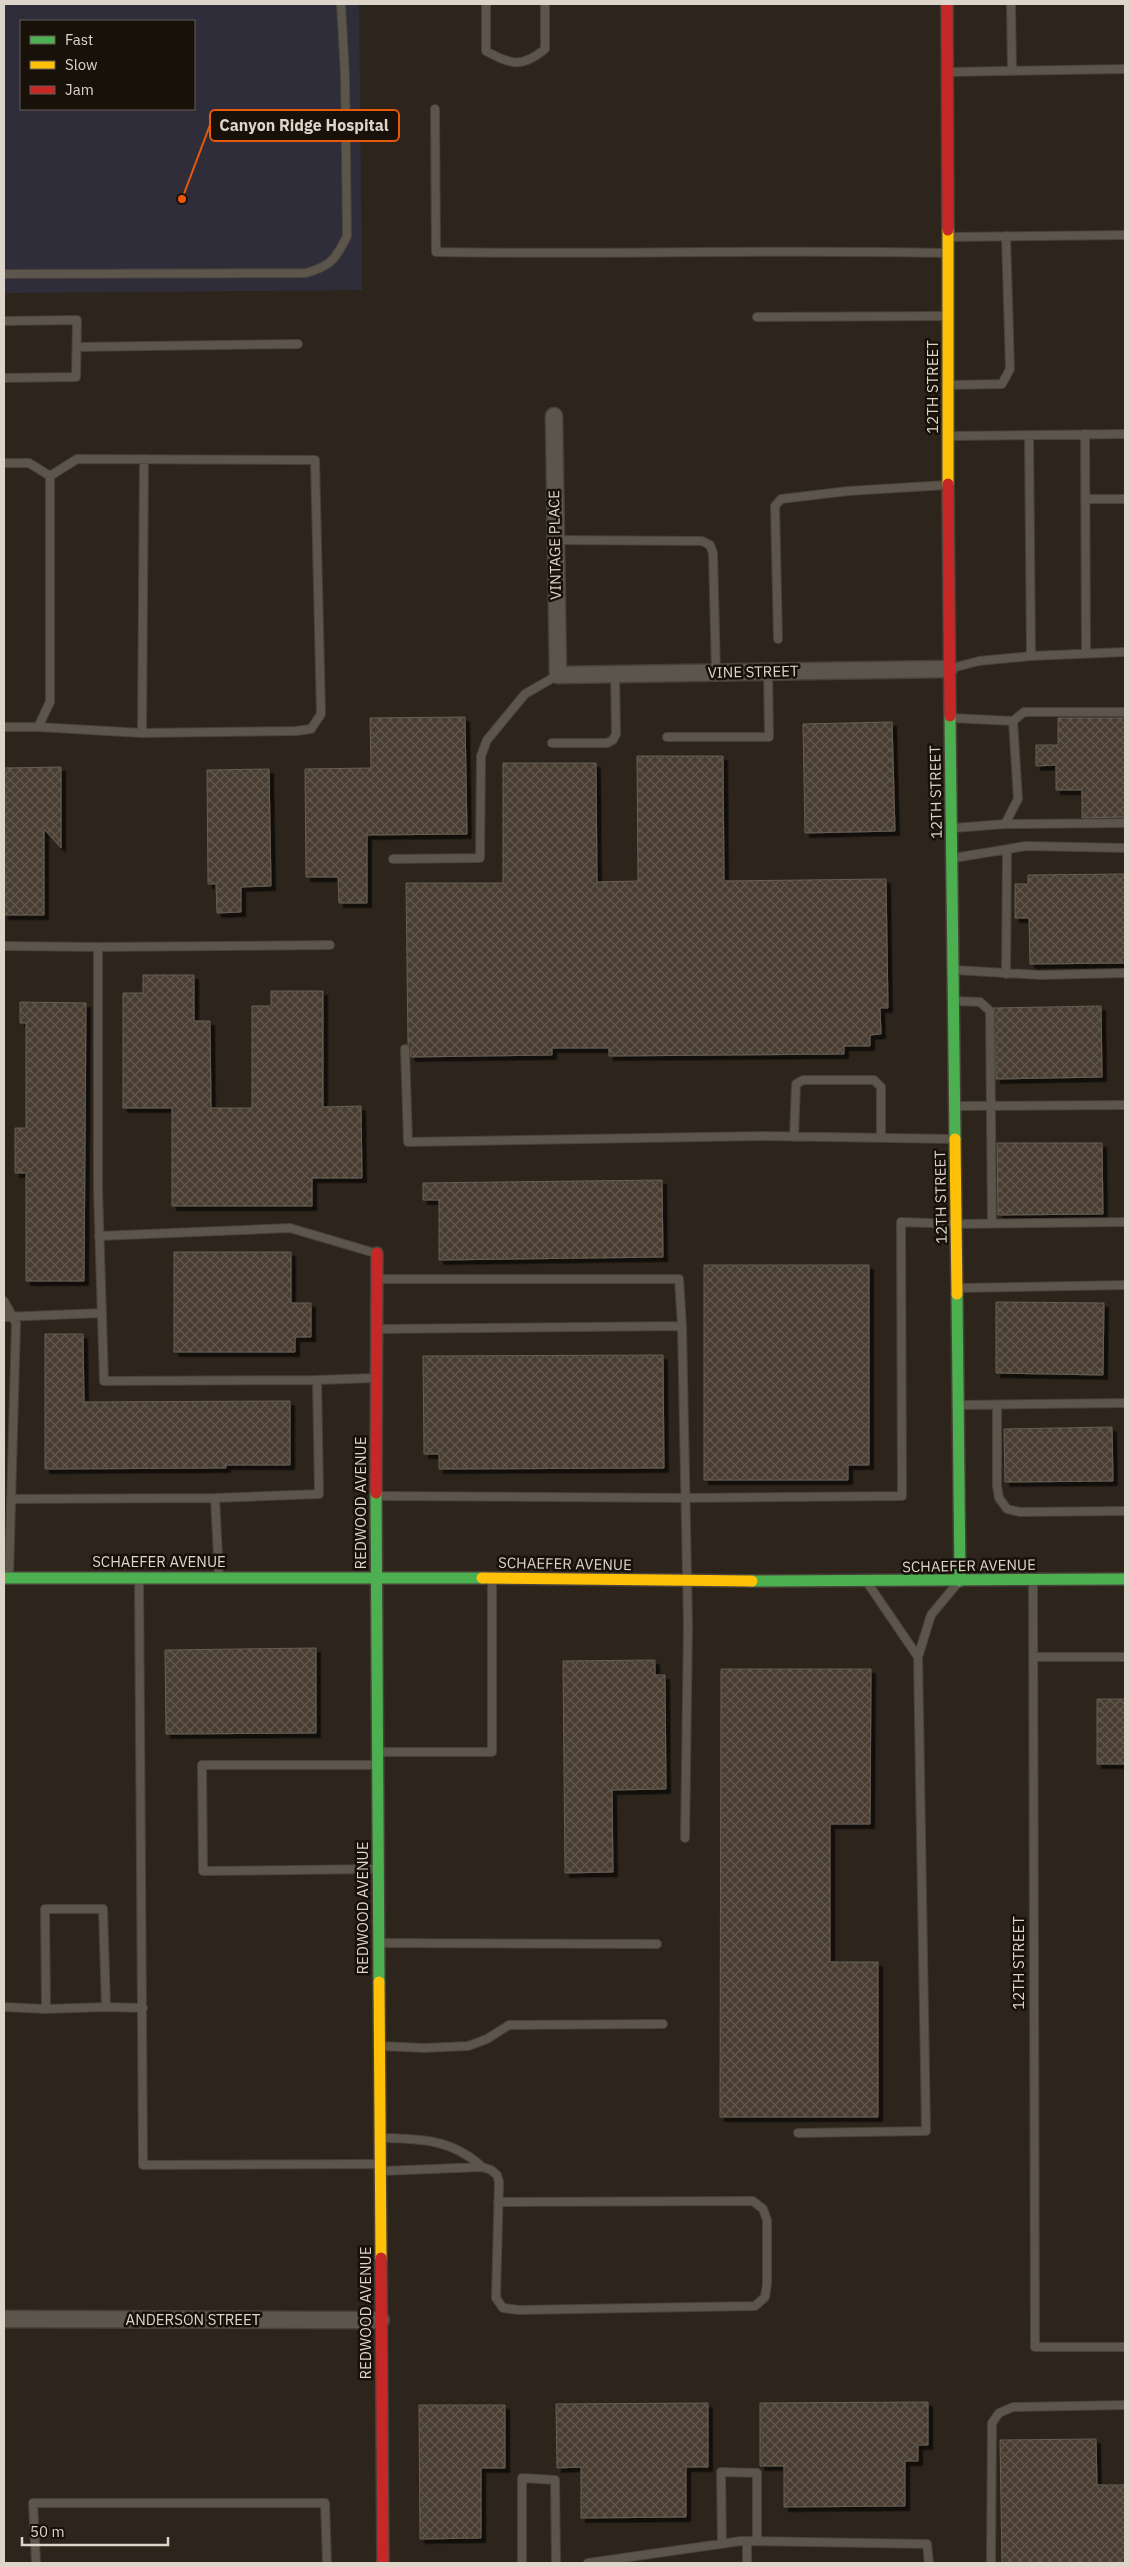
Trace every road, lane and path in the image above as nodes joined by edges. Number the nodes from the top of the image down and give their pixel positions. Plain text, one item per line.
1 (341, 4) edge
2 (486, 4) edge
3 (544, 4) edge
4 (947, 4) edge
5 (1011, 4) edge
6 (1125, 69) edge
7 (1012, 71) junction
8 (947, 72) junction
9 (435, 109) dead end
10 (1125, 235) edge
11 (1006, 236) junction
12 (948, 237) junction
13 (948, 253) junction
14 (4, 274) edge
15 (948, 316) junction
16 (757, 317) dead end
17 (4, 321) edge
18 (298, 344) dead end
19 (77, 347) junction
20 (4, 378) edge
21 (948, 385) junction
22 (554, 416) dead end
23 (1084, 434) junction
24 (1125, 434) edge
25 (1029, 435) junction
26 (949, 436) junction
27 (144, 459) junction
28 (4, 463) edge
29 (50, 476) junction
30 (949, 485) junction
31 (1085, 499) junction
32 (1125, 499) edge
33 (554, 540) junction
34 (778, 639) dead end
35 (1125, 652) edge
36 (1086, 653) junction
37 (1031, 656) junction
38 (949, 669) junction
39 (768, 671) junction
40 (716, 672) junction
41 (615, 674) junction
42 (558, 675) junction
43 (1125, 712) edge
44 (950, 718) junction
45 (1013, 721) junction
46 (38, 727) junction
47 (4, 728) edge
48 (142, 733) junction
49 (667, 738) dead end
50 (552, 743) dead end
51 (1125, 823) edge
52 (1005, 824) junction
53 (951, 828) junction
54 (1125, 848) edge
55 (1007, 850) junction
56 (952, 858) junction
57 (393, 859) dead end
58 (330, 945) dead end
59 (4, 946) edge
60 (98, 947) junction
61 (953, 970) junction
62 (1125, 973) edge
63 (1006, 974) junction
64 (954, 1001) junction
65 (405, 1049) dead end
66 (1125, 1105) edge
67 (955, 1106) junction
68 (990, 1106) junction
69 (794, 1137) junction
70 (881, 1138) junction
71 (955, 1139) junction
72 (1125, 1222) edge
73 (992, 1223) junction
74 (956, 1224) junction
75 (99, 1236) junction
76 (377, 1253) joint
77 (377, 1279) junction
78 (1125, 1285) edge
79 (957, 1288) junction
80 (4, 1301) edge
81 (102, 1313) junction
82 (4, 1317) edge
83 (13, 1317) junction
84 (682, 1326) junction
85 (377, 1329) junction
86 (376, 1378) junction
87 (317, 1380) junction
88 (1125, 1403) edge
89 (997, 1404) junction
90 (958, 1405) junction
91 (8, 1479) edge
92 (376, 1496) junction
93 (215, 1498) junction
94 (686, 1498) junction
95 (12, 1499) junction
96 (1125, 1511) edge
97 (139, 1577) junction
98 (219, 1577) junction
99 (376, 1577) junction
100 (7, 1578) edge
101 (492, 1578) junction
102 (1125, 1579) edge
103 (687, 1580) junction
104 (1034, 1580) junction
105 (960, 1581) junction
106 (867, 1582) junction
107 (1034, 1657) junction
108 (1125, 1657) edge
109 (918, 1658) junction
110 (377, 1752) junction
111 (377, 1765) junction
112 (685, 1838) dead end
113 (378, 1869) junction
114 (378, 1943) junction
115 (657, 1944) dead end
116 (4, 2007) edge
117 (106, 2007) junction
118 (143, 2008) junction
119 (46, 2009) junction
120 (663, 2024) dead end
121 (379, 2046) junction
122 (798, 2133) dead end
123 (380, 2138) junction
124 (380, 2167) junction
125 (482, 2167) junction
126 (498, 2202) junction
127 (4, 2319) edge
128 (381, 2320) junction
129 (1125, 2347) edge
130 (1125, 2406) edge
131 (748, 2541) junction
132 (757, 2542) junction
133 (722, 2544) junction
134 (991, 2562) edge
135 (36, 2563) edge
136 (327, 2563) edge
137 (382, 2563) edge
138 (522, 2563) edge
139 (556, 2563) edge
140 (588, 2563) edge
141 (747, 2563) edge
142 (929, 2563) edge

1 - 14 lane
2 - 3 lane
4 - 8 street, 12TH STREET
5 - 7 lane
6 - 7 lane
7 - 8 lane
8 - 12 street, 12TH STREET
9 - 13 lane
10 - 11 lane
11 - 12 lane
11 - 21 lane
12 - 13 street, 12TH STREET
13 - 15 street, 12TH STREET
15 - 16 lane
15 - 21 street, 12TH STREET
17 - 19 lane
18 - 19 lane
19 - 20 lane
21 - 26 street, 12TH STREET
22 - 33 street, VINTAGE PLACE
23 - 24 lane
23 - 25 lane
23 - 31 lane
25 - 26 lane
25 - 37 lane
26 - 30 street, 12TH STREET
27 - 29 lane
27 - 48 lane
27 - 48 lane
28 - 29 lane
29 - 46 lane
30 - 34 lane
30 - 38 street, 12TH STREET
31 - 32 lane
31 - 36 lane
33 - 40 lane
33 - 42 street, VINTAGE PLACE
35 - 36 lane
36 - 37 lane
37 - 38 lane
38 - 39 street, VINE STREET
38 - 44 street, 12TH STREET
39 - 40 street, VINE STREET
39 - 49 lane
40 - 41 street, VINE STREET
41 - 42 street, VINE STREET
41 - 50 lane
42 - 57 lane
43 - 45 lane
44 - 45 lane
44 - 53 street, 12TH STREET
45 - 52 lane
46 - 47 lane
46 - 48 lane
51 - 52 lane
52 - 53 lane
53 - 56 street, 12TH STREET
54 - 55 lane
55 - 56 lane
55 - 63 lane
56 - 61 street, 12TH STREET
58 - 60 lane
59 - 60 lane
60 - 75 lane
61 - 63 lane
61 - 64 street, 12TH STREET
62 - 63 lane
64 - 67 street, 12TH STREET
64 - 68 lane
65 - 69 lane
66 - 68 lane
67 - 68 lane
67 - 71 street, 12TH STREET
68 - 73 lane
69 - 70 lane
69 - 70 lane
70 - 71 lane
71 - 74 street, 12TH STREET
72 - 73 lane
73 - 74 lane
74 - 79 street, 12TH STREET
74 - 94 lane
75 - 76 lane
75 - 81 lane
76 - 77 street, REDWOOD AVENUE
77 - 84 lane
77 - 85 street, REDWOOD AVENUE
78 - 79 lane
79 - 90 street, 12TH STREET
80 - 83 lane
81 - 83 lane
81 - 87 lane
82 - 83 lane
83 - 91 lane
84 - 85 lane
84 - 94 lane
85 - 86 street, REDWOOD AVENUE
86 - 87 lane
86 - 92 street, REDWOOD AVENUE
87 - 93 lane
88 - 89 lane
89 - 90 lane
89 - 96 lane
90 - 105 street, 12TH STREET
91 - 95 lane
92 - 94 lane
92 - 99 street, REDWOOD AVENUE
93 - 95 lane
93 - 98 lane
94 - 103 lane
95 - 100 lane
97 - 98 street, SCHAEFER AVENUE
97 - 100 street, SCHAEFER AVENUE
97 - 118 lane
98 - 99 street, SCHAEFER AVENUE
99 - 101 street, SCHAEFER AVENUE
99 - 110 street, REDWOOD AVENUE
101 - 103 street, SCHAEFER AVENUE
101 - 110 lane
102 - 104 street, SCHAEFER AVENUE
103 - 106 street, SCHAEFER AVENUE
103 - 112 lane
104 - 105 street, SCHAEFER AVENUE
104 - 107 lane, 12TH STREET
105 - 106 street, SCHAEFER AVENUE
105 - 109 lane
106 - 109 lane
107 - 108 lane
107 - 129 lane, 12TH STREET
109 - 122 lane
110 - 111 street, REDWOOD AVENUE
111 - 113 street, REDWOOD AVENUE
111 - 113 lane
113 - 114 street, REDWOOD AVENUE
114 - 115 lane
114 - 121 street, REDWOOD AVENUE
116 - 119 lane
117 - 118 lane
117 - 119 lane
117 - 119 lane
118 - 124 lane
120 - 121 lane
121 - 123 street, REDWOOD AVENUE
123 - 124 street, REDWOOD AVENUE
123 - 125 lane
124 - 125 lane
124 - 128 street, REDWOOD AVENUE
125 - 126 lane
126 - 126 lane
127 - 128 street, ANDERSON STREET
128 - 137 street, REDWOOD AVENUE
130 - 134 lane
131 - 132 lane
131 - 133 lane
131 - 141 lane
132 - 133 lane
132 - 142 lane
133 - 140 lane
135 - 136 lane
138 - 139 lane

